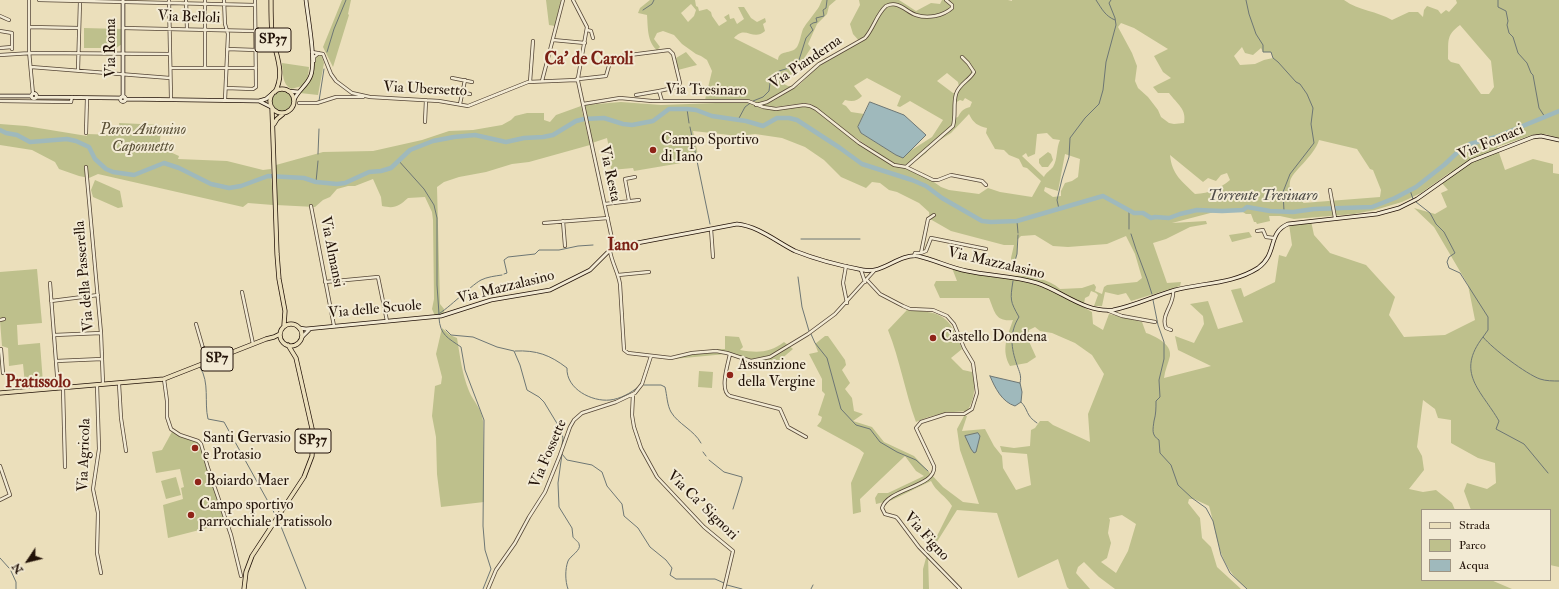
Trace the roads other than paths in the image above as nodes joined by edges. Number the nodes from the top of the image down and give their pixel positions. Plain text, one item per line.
1 (29, 0) edge
2 (39, 0) edge
3 (205, 0) edge
4 (224, 0) edge
5 (255, 0) edge
6 (271, 0) edge
7 (306, 0) edge
8 (563, 0) edge
9 (573, 0) edge
10 (946, 0) edge
11 (80, 1) edge
12 (123, 1) edge
13 (169, 2) edge
14 (186, 2) edge
15 (205, 4) junction
16 (224, 4) junction
17 (255, 5) junction
18 (0, 16) edge
19 (9, 20) dead end
20 (29, 27) junction
21 (79, 28) junction
22 (123, 28) junction
23 (170, 29) junction
24 (187, 29) junction
25 (204, 30) junction
26 (587, 30) junction
27 (0, 31) edge
28 (227, 31) junction
29 (255, 31) junction
30 (593, 38) dead end
31 (553, 40) junction
32 (533, 41) dead end
33 (585, 43) junction
34 (0, 48) edge
35 (311, 48) junction
36 (12, 49) junction
37 (227, 49) junction
38 (256, 50) junction
39 (312, 52) junction
40 (320, 52) junction
41 (30, 53) junction
42 (79, 53) junction
43 (170, 54) junction
44 (0, 55) edge
45 (12, 55) junction
46 (124, 55) junction
47 (962, 57) dead end
48 (313, 64) junction
49 (31, 67) junction
50 (170, 68) junction
51 (205, 68) junction
52 (226, 68) junction
53 (256, 68) junction
54 (78, 70) junction
55 (124, 75) junction
56 (170, 78) junction
57 (280, 78) junction
58 (452, 78) dead end
59 (465, 80) junction
60 (578, 80) junction
61 (542, 81) junction
62 (472, 82) dead end
63 (530, 82) junction
64 (226, 88) junction
65 (447, 89) dead end
66 (660, 90) junction
67 (287, 91) junction
68 (462, 92) junction
69 (273, 93) junction
70 (297, 93) junction
71 (470, 94) dead end
72 (636, 95) dead end
73 (0, 96) edge
74 (33, 96) junction
75 (72, 97) junction
76 (365, 97) junction
77 (87, 98) junction
78 (123, 98) junction
79 (171, 99) junction
80 (225, 100) junction
81 (294, 100) junction
82 (426, 100) junction
83 (0, 101) edge
84 (259, 101) junction
85 (662, 101) junction
86 (299, 103) dead end
87 (460, 104) junction
88 (583, 104) junction
89 (756, 105) junction
90 (271, 108) junction
91 (284, 113) junction
92 (425, 122) dead end
93 (273, 127) junction
94 (86, 133) dead end
95 (1559, 140) edge
96 (86, 167) dead end
97 (906, 167) junction
98 (635, 177) dead end
99 (986, 185) dead end
100 (1330, 190) dead end
101 (1417, 199) joint
102 (639, 200) dead end
103 (629, 201) junction
104 (605, 204) junction
105 (311, 206) dead end
106 (934, 215) dead end
107 (608, 218) junction
108 (1336, 218) junction
109 (563, 221) junction
110 (544, 223) dead end
111 (711, 228) junction
112 (1258, 231) dead end
113 (1274, 238) junction
114 (565, 246) dead end
115 (614, 248) junction
116 (986, 250) dead end
117 (610, 251) junction
118 (921, 253) junction
119 (914, 256) junction
120 (713, 257) dead end
121 (846, 266) junction
122 (861, 270) junction
123 (874, 271) junction
124 (649, 272) dead end
125 (618, 275) junction
126 (866, 281) junction
127 (325, 282) junction
128 (50, 283) dead end
129 (1173, 291) junction
130 (242, 292) dead end
131 (98, 295) junction
132 (50, 301) junction
133 (847, 303) junction
134 (1108, 310) junction
135 (285, 311) junction
136 (441, 316) joint
137 (1164, 319) junction
138 (387, 321) junction
139 (1161, 321) dead end
140 (1155, 322) dead end
141 (196, 324) dead end
142 (292, 324) junction
143 (284, 326) junction
144 (334, 326) junction
145 (300, 328) junction
146 (311, 329) junction
147 (1171, 330) dead end
148 (101, 333) junction
149 (280, 334) junction
150 (54, 335) junction
151 (302, 337) junction
152 (270, 338) junction
153 (281, 341) junction
154 (254, 344) junction
155 (297, 344) junction
156 (288, 346) junction
157 (1, 349) edge
158 (5, 349) dead end
159 (730, 354) junction
160 (651, 356) junction
161 (296, 358) junction
162 (102, 359) junction
163 (56, 361) junction
164 (207, 363) junction
165 (3, 373) dead end
166 (164, 379) junction
167 (103, 384) junction
168 (119, 384) junction
169 (96, 385) junction
170 (61, 388) junction
171 (0, 393) edge
172 (633, 394) junction
173 (806, 437) dead end
174 (126, 451) dead end
175 (65, 467) dead end
176 (0, 468) edge
177 (0, 500) edge
178 (101, 573) dead end
179 (241, 576) dead end
180 (244, 589) edge
181 (488, 589) edge
182 (724, 589) edge
183 (960, 589) edge

1 - 20 street
2 - 11 street
3 - 15 street
4 - 16 street
5 - 17 street
6 - 57 main road, SP37
7 - 35 main road
8 - 31 street
9 - 26 street
10 - 89 street, Via Pianderna
11 - 12 street
11 - 21 street
12 - 13 street
12 - 22 main road, Via Roma
13 - 14 street
13 - 23 street
14 - 15 street
14 - 24 street
15 - 16 street
15 - 25 street
16 - 17 street
16 - 28 street
17 - 29 street
18 - 19 street
20 - 21 street
20 - 41 street
21 - 42 street
22 - 23 street, Via Belloli
22 - 46 main road, Via Roma
23 - 24 street, Via Belloli
23 - 43 street
24 - 25 street, Via Belloli
25 - 28 street, Via Belloli
25 - 51 street
26 - 30 street
26 - 33 street
27 - 36 street
28 - 29 street, Via Belloli
28 - 37 street
29 - 38 street
31 - 33 street
31 - 61 street
32 - 63 street
33 - 60 street
34 - 36 street
35 - 39 main road
35 - 40 street
36 - 45 street
37 - 38 street
37 - 52 street
38 - 53 street
39 - 40 street
39 - 48 main road
40 - 48 street
40 - 76 street, Via Ubersetto
41 - 42 street
41 - 45 street
41 - 49 street
42 - 46 street
42 - 54 street
43 - 46 street
43 - 50 street
44 - 45 street
46 - 55 main road, Via Roma
47 - 97 street
48 - 70 main road
49 - 54 street
49 - 74 street
50 - 51 street
50 - 56 street
51 - 52 street
52 - 53 street
52 - 64 street
53 - 64 street
54 - 55 street
55 - 56 street
55 - 78 main road, Via Roma
56 - 79 street
57 - 67 main road, SP37
57 - 69 main road, SP37
58 - 59 street
59 - 62 street
59 - 68 street
60 - 61 street, Via Ubersetto
60 - 66 street, Via Ubersetto
60 - 88 street, Via Resta
61 - 63 street, Via Ubersetto
63 - 87 street, Via Ubersetto
64 - 80 street
65 - 68 street
66 - 72 street
66 - 85 street
67 - 69 main road
67 - 70 main road
67 - 81 main road
68 - 71 street
68 - 87 street
69 - 84 main road
69 - 90 main road
70 - 81 main road
73 - 74 main road
74 - 75 main road
75 - 77 main road
75 - 83 street
76 - 82 street, Via Ubersetto
76 - 86 street, Via Ubersetto
77 - 78 main road
77 - 94 street
78 - 79 main road
79 - 80 main road
80 - 84 main road
81 - 91 main road
82 - 87 street, Via Ubersetto
82 - 92 street
84 - 90 main road
85 - 88 street, Via Tresinaro
85 - 89 street, Via Tresinaro
88 - 104 street, Via Resta
89 - 97 street, Via Tresinaro
90 - 91 main road
90 - 93 main road
91 - 93 main road
93 - 135 main road
95 - 101 main road, Via Fornaci
96 - 131 street, Via della Passerella
97 - 99 street, Via Tresinaro
98 - 103 street
100 - 108 street
101 - 108 main road, Via Mazzalasino
102 - 103 street
103 - 104 street
104 - 107 street, Via Resta
105 - 127 street, Via Almansi
106 - 118 street
107 - 109 street
107 - 115 street, Via Resta
108 - 113 main road, Via Mazzalasino
109 - 110 street
109 - 114 street
111 - 115 main road, Via Mazzalasino
111 - 120 street
111 - 121 main road, Via Mazzalasino
112 - 113 street
113 - 129 main road, Via Mazzalasino
115 - 117 main road, Via Mazzalasino
116 - 118 street
117 - 125 street
117 - 136 main road, Via Mazzalasino
118 - 119 street
119 - 123 main road, Via Mazzalasino
119 - 134 main road, Via Mazzalasino
121 - 122 main road, Via Mazzalasino
121 - 133 street
122 - 123 main road, Via Mazzalasino
122 - 126 street
123 - 126 street
124 - 125 street
125 - 160 street
126 - 133 street
126 - 183 street, Via Figno
127 - 138 street
127 - 144 street, Via Almansi
128 - 132 street
129 - 134 main road, Via Mazzalasino
129 - 137 street
130 - 154 street
131 - 132 street
131 - 148 street, Via della Passerella
132 - 150 street
133 - 159 street
134 - 140 street
135 - 142 main road
135 - 143 main road
136 - 138 main road, Via delle Scuole
137 - 139 street
137 - 147 street
138 - 144 main road, Via delle Scuole
141 - 164 street
142 - 143 main road
142 - 145 main road
143 - 149 main road
144 - 146 main road, Via delle Scuole
145 - 146 main road, Via delle Scuole
145 - 151 main road
146 - 151 main road, Via delle Scuole
148 - 150 street
148 - 162 street, Via della Passerella
149 - 152 main road, SP7
149 - 153 main road
150 - 163 street
151 - 155 main road
152 - 153 main road
152 - 154 main road, SP7
153 - 156 main road
154 - 164 main road, SP7
155 - 156 main road
155 - 161 main road, SP37
156 - 161 main road, SP37
157 - 158 street
157 - 165 street
159 - 160 street
159 - 173 street
160 - 172 street
161 - 180 main road, SP37
162 - 163 street
162 - 167 street, Via della Passerella
163 - 170 street
164 - 166 main road, SP7
166 - 168 main road, SP7
166 - 179 street
167 - 168 main road, SP7
167 - 169 main road, SP7
168 - 174 street
169 - 170 main road, SP7
169 - 178 street, Via Agricola
170 - 171 main road, SP7
170 - 175 street
172 - 181 street, Via Fossette
172 - 182 street, Via Ca' Signori
176 - 177 street

